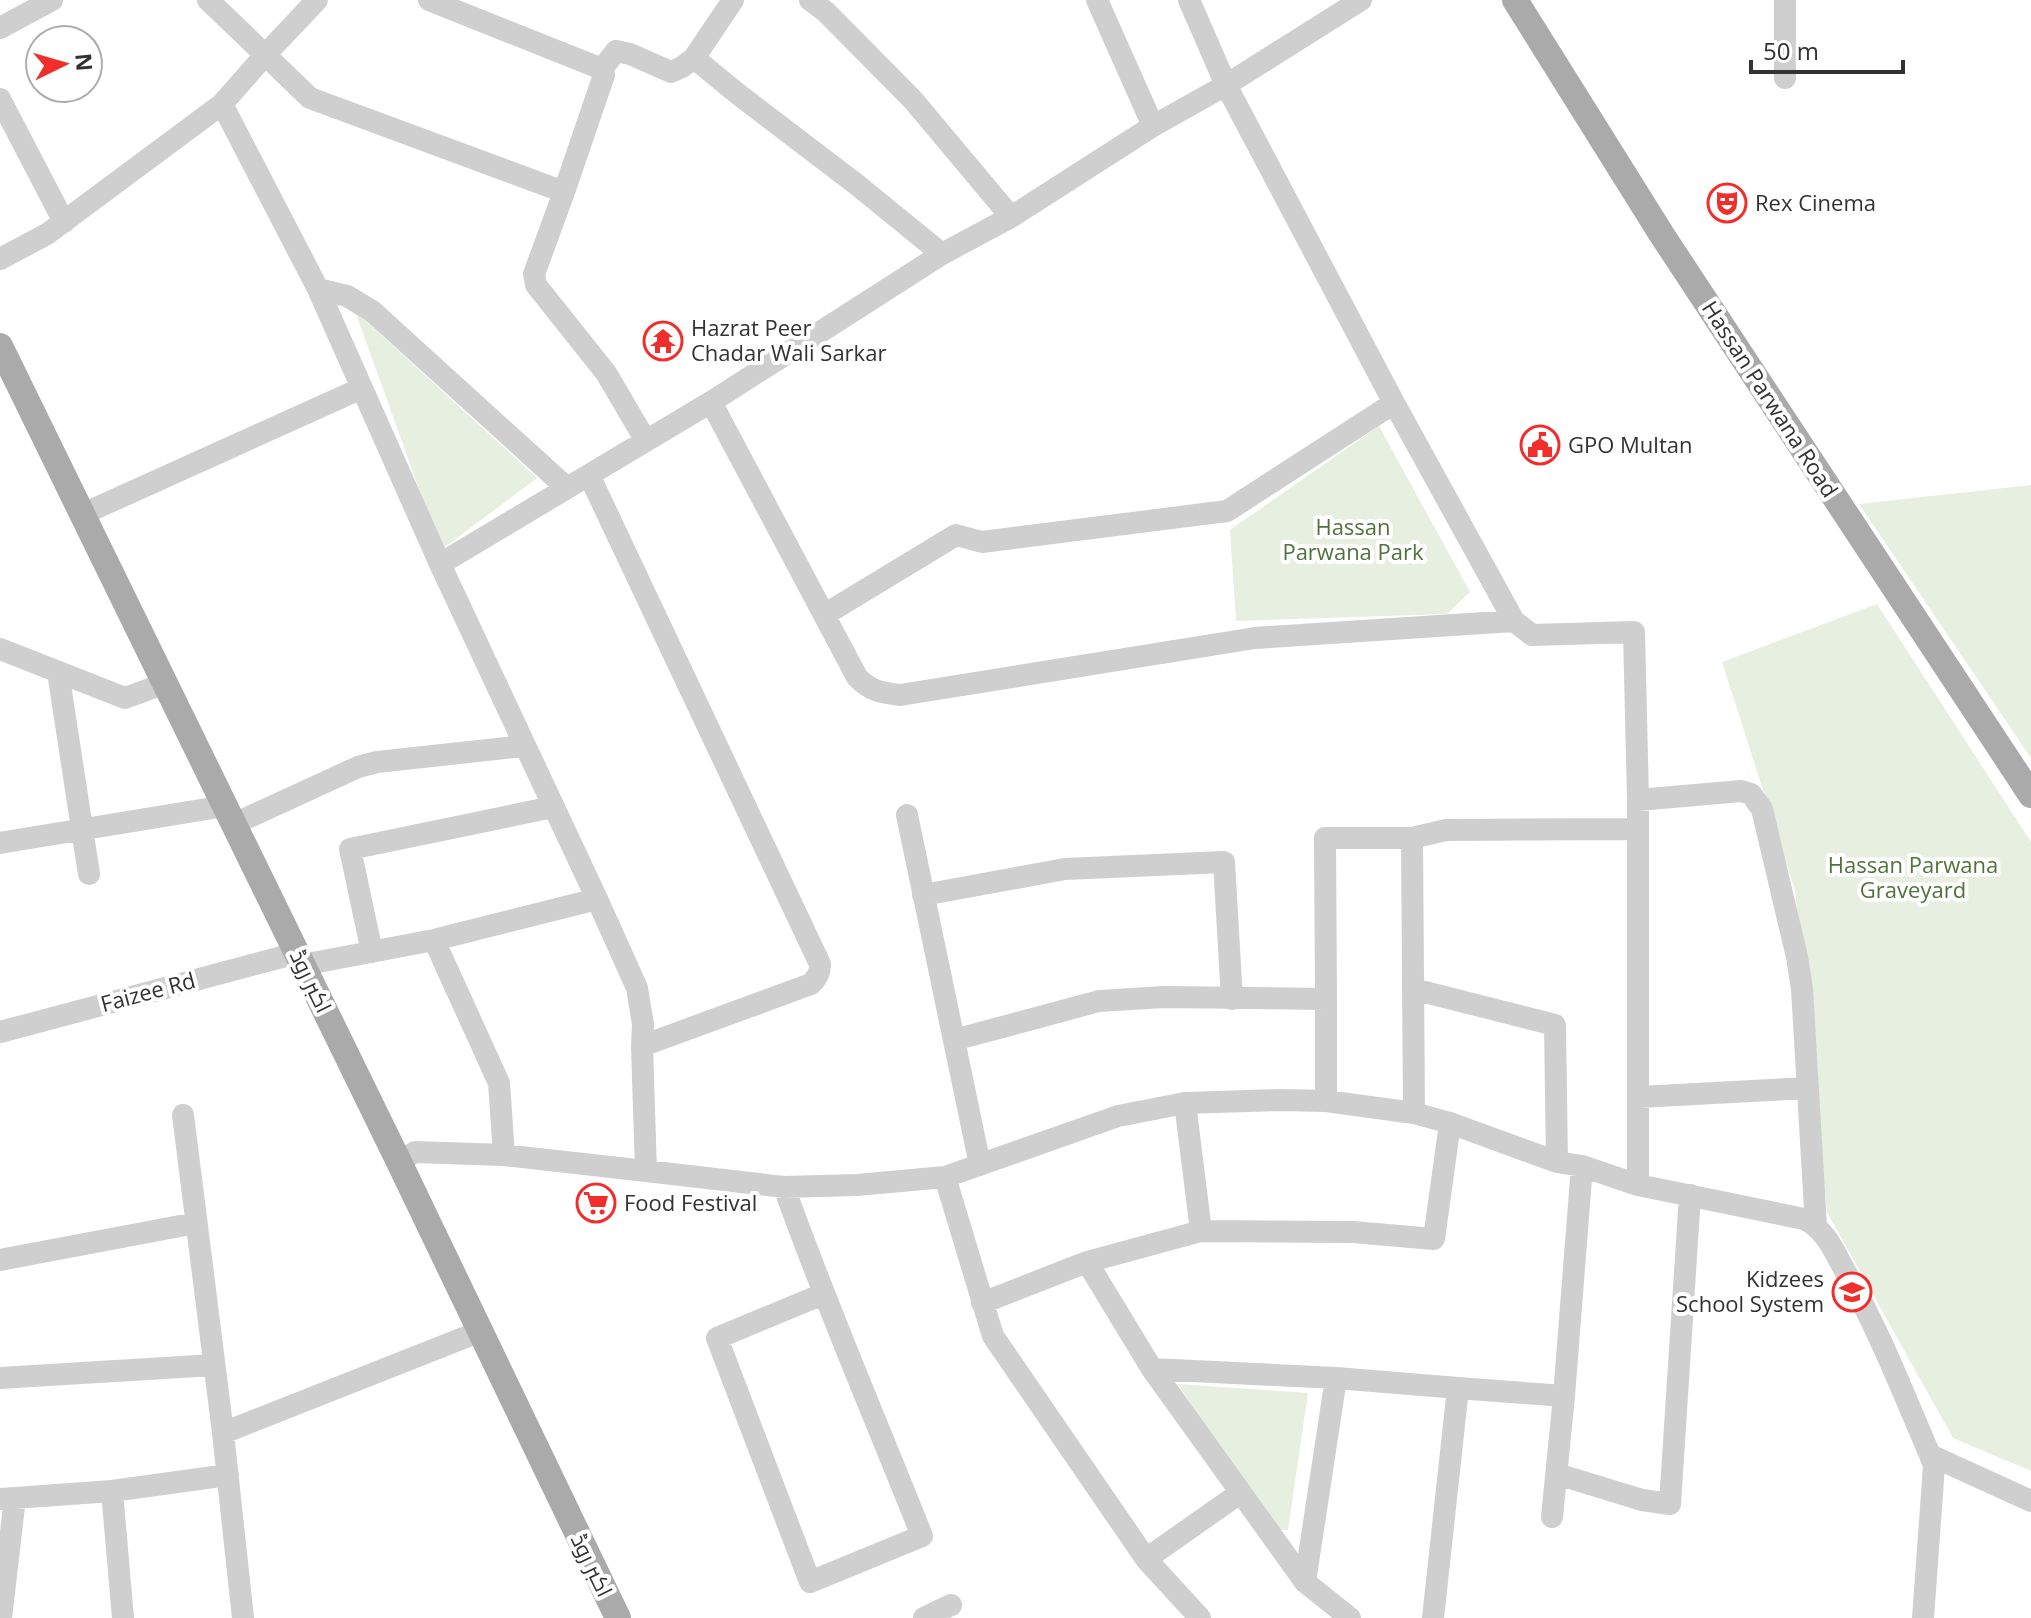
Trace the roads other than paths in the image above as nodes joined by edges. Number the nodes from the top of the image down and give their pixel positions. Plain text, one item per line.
1 (52, 0) edge
2 (208, 0) edge
3 (317, 0) edge
4 (429, 0) edge
5 (733, 0) edge
6 (1097, 0) edge
7 (1189, 0) edge
8 (1361, 0) edge
9 (1515, 0) edge
10 (1785, 0) edge
11 (824, 4) edge
12 (0, 28) edge
13 (266, 54) junction
14 (694, 58) junction
15 (602, 69) junction
16 (1785, 78) dead end
17 (1226, 85) junction
18 (0, 99) edge
19 (222, 104) junction
20 (1153, 126) junction
21 (564, 192) junction
22 (1011, 217) junction
23 (64, 222) junction
24 (942, 254) junction
25 (0, 259) edge
26 (318, 289) junction
27 (0, 346) edge
28 (362, 388) junction
29 (711, 402) junction
30 (1394, 403) junction
31 (646, 441) junction
32 (589, 475) junction
33 (567, 488) junction
34 (83, 514) junction
35 (440, 564) junction
36 (824, 615) junction
37 (1514, 621) junction
38 (0, 649) edge
39 (58, 672) junction
40 (166, 683) junction
41 (524, 746) junction
42 (2031, 795) edge
43 (1638, 800) junction
44 (553, 807) junction
45 (230, 815) junction
46 (907, 815) dead end
47 (80, 828) junction
48 (1638, 829) junction
49 (1412, 838) junction
50 (0, 843) edge
51 (89, 874) dead end
52 (923, 895) junction
53 (597, 899) junction
54 (434, 940) junction
55 (372, 952) junction
56 (300, 959) junction
57 (1413, 989) junction
58 (1232, 999) junction
59 (1326, 999) junction
60 (0, 1032) edge
61 (954, 1040) junction
62 (642, 1046) junction
63 (1808, 1088) junction
64 (1639, 1097) junction
65 (1326, 1101) junction
66 (1185, 1103) junction
67 (1414, 1113) junction
68 (183, 1115) dead end
69 (1450, 1123) junction
70 (504, 1155) junction
71 (399, 1162) junction
72 (1557, 1162) junction
73 (980, 1165) junction
74 (1582, 1166) junction
75 (646, 1171) junction
76 (945, 1177) junction
77 (1638, 1185) junction
78 (784, 1187) junction
79 (1690, 1195) junction
80 (196, 1223) junction
81 (1816, 1226) junction
82 (1201, 1231) junction
83 (0, 1260) edge
84 (1087, 1262) junction
85 (823, 1294) junction
86 (982, 1303) junction
87 (481, 1331) junction
88 (214, 1365) junction
89 (1152, 1369) junction
90 (0, 1378) edge
91 (1336, 1378) junction
92 (1458, 1388) junction
93 (1564, 1396) junction
94 (223, 1433) junction
95 (1930, 1455) junction
96 (1557, 1474) junction
97 (228, 1475) junction
98 (112, 1491) junction
99 (1240, 1493) junction
100 (8, 1498) edge
101 (2031, 1501) edge
102 (1552, 1517) dead end
103 (1146, 1559) junction
104 (1305, 1582) junction
105 (951, 1605) dead end
106 (1, 1618) edge
107 (123, 1618) edge
108 (243, 1618) edge
109 (618, 1618) edge
110 (924, 1618) edge
111 (1200, 1618) edge
112 (1350, 1618) edge
113 (1433, 1618) edge
114 (1923, 1618) edge

1 - 12 street
2 - 13 street
3 - 13 street
4 - 15 street
5 - 14 street
6 - 20 street
7 - 17 street
8 - 17 street
9 - 42 main road, Hassan Parwana Road
10 - 16 street
11 - 22 street
13 - 19 street
13 - 21 street
14 - 15 street
14 - 24 street
15 - 21 street
17 - 20 street
17 - 30 street
18 - 23 street
19 - 23 street
19 - 26 street
20 - 22 street
21 - 31 street
22 - 24 street
23 - 25 street
24 - 29 street
26 - 28 street
26 - 33 street
27 - 34 main road, اکبر روڈ
28 - 34 street
28 - 35 street
29 - 31 street
29 - 36 street
30 - 36 street
30 - 37 street
31 - 32 street
32 - 33 street
32 - 62 street
33 - 35 street
34 - 40 main road, اکبر روڈ
35 - 41 street
36 - 37 street
37 - 43 street
38 - 39 street
39 - 40 street
39 - 47 street
40 - 45 main road, اکبر روڈ
41 - 44 street
41 - 45 street
43 - 48 street
43 - 63 street
44 - 53 street
44 - 55 street
45 - 47 street
45 - 56 main road, اکبر روڈ
46 - 52 street
47 - 50 street
47 - 51 street
48 - 49 street
48 - 64 street
49 - 57 street
49 - 59 street
52 - 58 street
52 - 61 street
53 - 54 street, Faizee Rd
53 - 62 street
54 - 55 street, Faizee Rd
54 - 70 street
55 - 56 street, Faizee Rd
56 - 60 street, Faizee Rd
56 - 71 main road, اکبر روڈ
57 - 67 street
57 - 72 street
58 - 59 street
58 - 61 street
59 - 65 street
61 - 73 street
62 - 75 street
63 - 64 street
63 - 81 street
64 - 77 street
65 - 66 street
65 - 67 street
66 - 73 street
66 - 82 street
67 - 69 street
68 - 80 street
69 - 72 street
69 - 82 street
70 - 71 street
70 - 75 street
71 - 87 main road, اکبر روڈ
72 - 74 street
73 - 76 street
74 - 77 street
74 - 93 street
75 - 78 street
76 - 78 street
76 - 86 street
77 - 79 street
78 - 85 street
79 - 81 street
79 - 96 street
80 - 83 street
80 - 88 street
81 - 95 street
82 - 84 street
84 - 86 street
84 - 89 street
85 - 85 street
86 - 103 street
87 - 94 street
87 - 109 main road, اکبر روڈ
88 - 90 street
88 - 94 street
89 - 91 street
89 - 99 street
91 - 92 street
91 - 104 street
92 - 93 street
92 - 113 street
93 - 96 street
94 - 97 street
95 - 101 street
95 - 114 street
96 - 102 street
97 - 98 street
97 - 108 street
98 - 100 street
98 - 107 street
99 - 103 street
99 - 104 street
100 - 106 street
103 - 111 street
104 - 112 street
105 - 110 street

